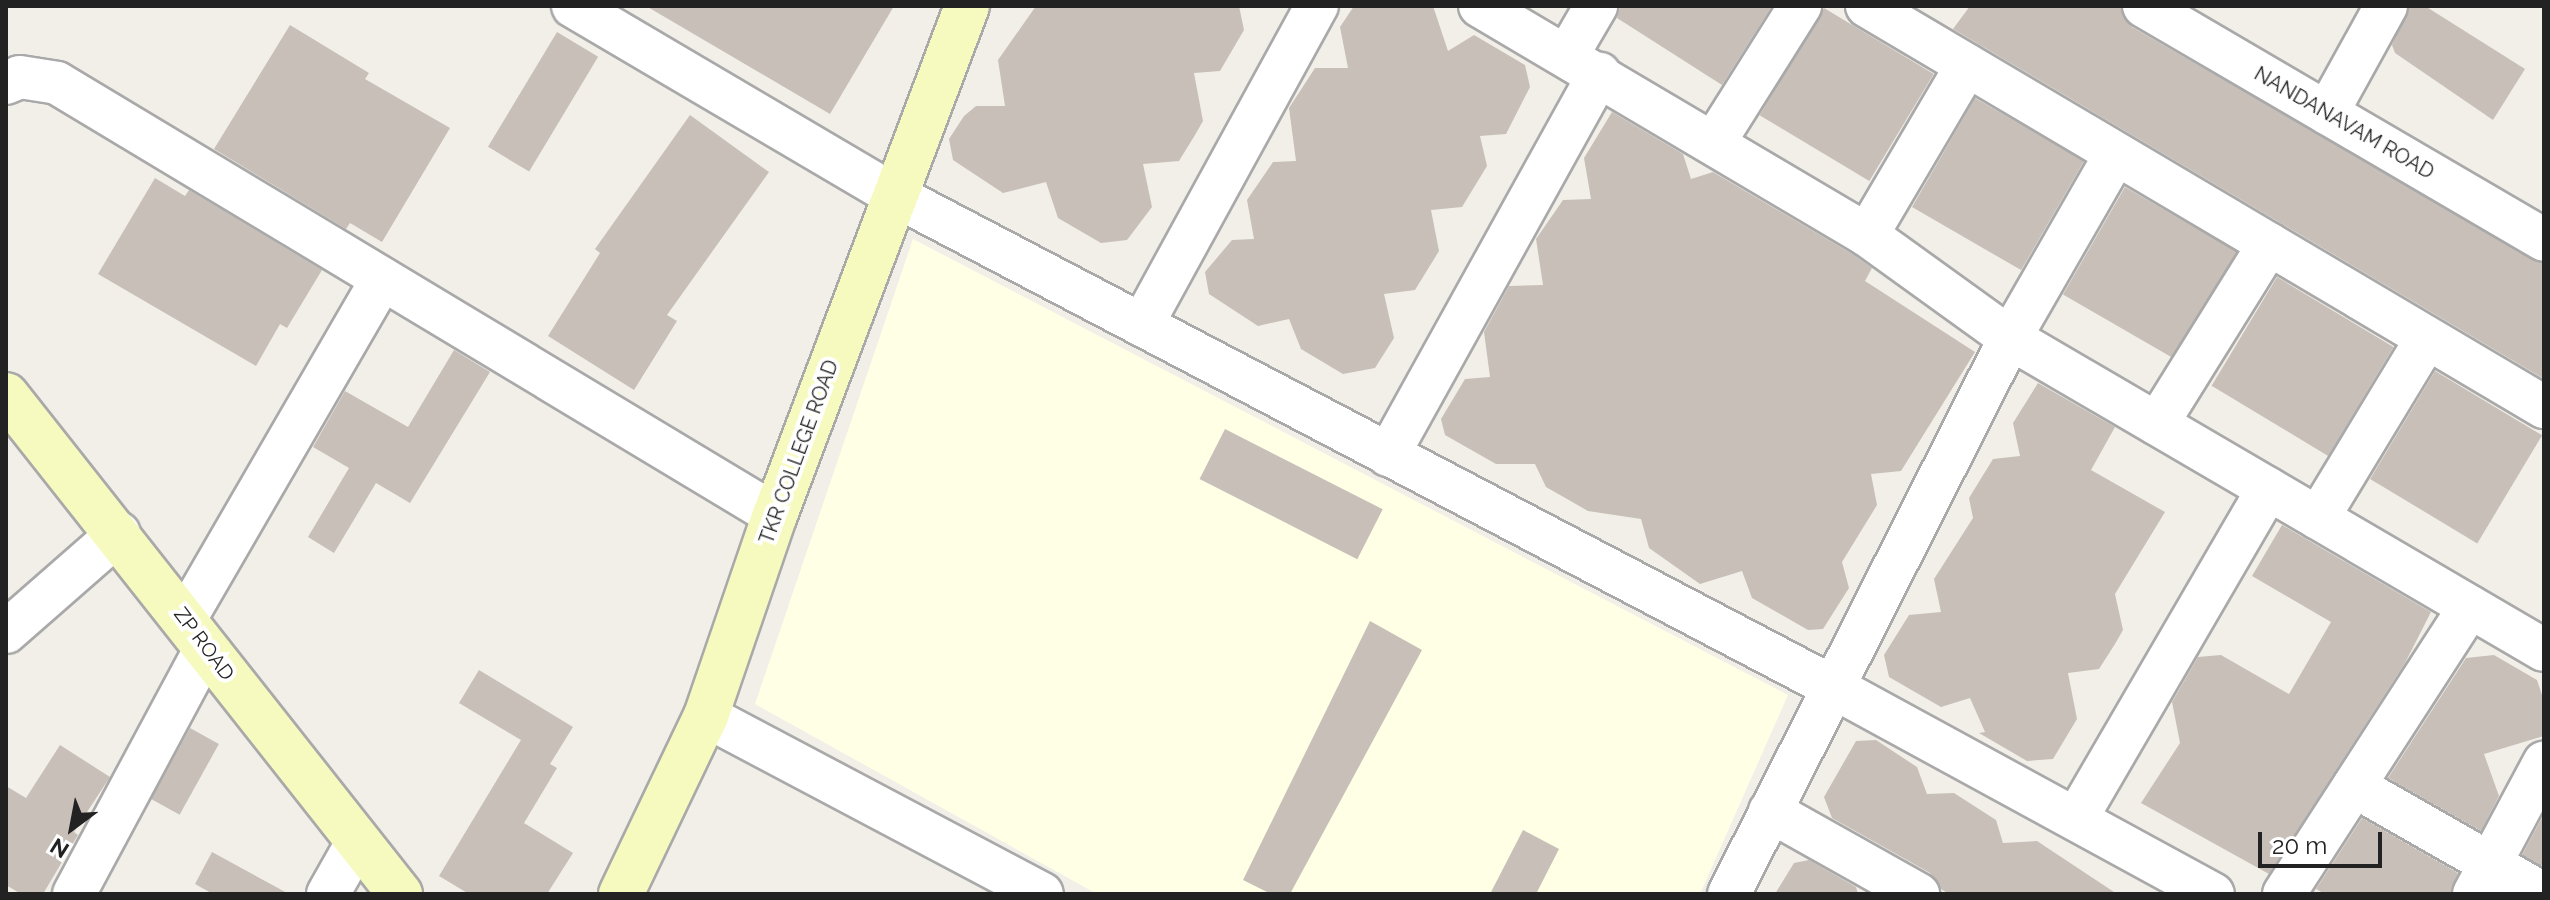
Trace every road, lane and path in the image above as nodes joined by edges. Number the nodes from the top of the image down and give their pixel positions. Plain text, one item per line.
1 (573, 6) edge
2 (967, 6) edge
3 (1317, 6) edge
4 (1480, 6) edge
5 (1596, 6) edge
6 (1800, 6) edge
7 (1867, 6) edge
8 (2144, 6) edge
9 (2386, 6) edge
10 (1584, 64) junction
11 (1967, 65) junction
12 (6, 83) edge
13 (2327, 113) junction
14 (1715, 141) junction
15 (2116, 154) junction
16 (896, 196) junction
17 (1867, 235) junction
18 (2544, 240) edge
19 (2269, 244) junction
20 (382, 279) junction
21 (1142, 325) junction
22 (2010, 338) junction
23 (2427, 338) junction
24 (6, 395) edge
25 (2544, 407) edge
26 (2157, 424) junction
27 (1388, 455) junction
28 (2268, 489) junction
29 (775, 515) junction
30 (2318, 518) junction
31 (119, 533) junction
32 (2470, 607) junction
33 (6, 632) edge
34 (195, 634) junction
35 (2544, 650) edge
36 (1831, 686) junction
37 (706, 716) junction
38 (2544, 763) edge
39 (2354, 786) junction
40 (1770, 811) junction
41 (2076, 819) junction
42 (358, 841) junction
43 (2482, 879) edge
44 (74, 894) edge
45 (328, 894) edge
46 (400, 894) edge
47 (621, 894) edge
48 (1042, 894) edge
49 (1729, 894) edge
50 (1918, 894) edge
51 (2213, 894) edge
52 (2284, 894) edge
53 (2543, 894) edge

1 - 16 street
2 - 16 street, TKR COLLEGE ROAD
3 - 21 street
4 - 10 street
5 - 10 street
6 - 14 street
7 - 11 street
8 - 13 street, NANDANAVAM ROAD
9 - 13 street
10 - 14 street
10 - 27 street
11 - 15 street
11 - 17 street
12 - 20 street
13 - 18 street, NANDANAVAM ROAD
14 - 17 street
15 - 19 street
15 - 22 street
16 - 21 street
16 - 29 street, TKR COLLEGE ROAD
17 - 22 street
19 - 23 street
19 - 26 street
20 - 29 street
20 - 34 street
21 - 27 street
22 - 26 street
22 - 36 street
23 - 25 street
23 - 30 street
24 - 31 street, ZP ROAD
26 - 28 street
27 - 36 street
28 - 30 street
28 - 41 street
29 - 37 street, TKR COLLEGE ROAD
30 - 32 street
31 - 33 street
31 - 34 street, ZP ROAD
32 - 35 street
32 - 39 street
34 - 42 street, ZP ROAD
34 - 44 street
36 - 40 street
36 - 41 street
37 - 47 street, TKR COLLEGE ROAD
37 - 48 street
38 - 43 street
39 - 43 street
39 - 52 street
40 - 49 street
40 - 50 street
41 - 51 street
42 - 45 street
42 - 46 street, ZP ROAD
43 - 53 street

